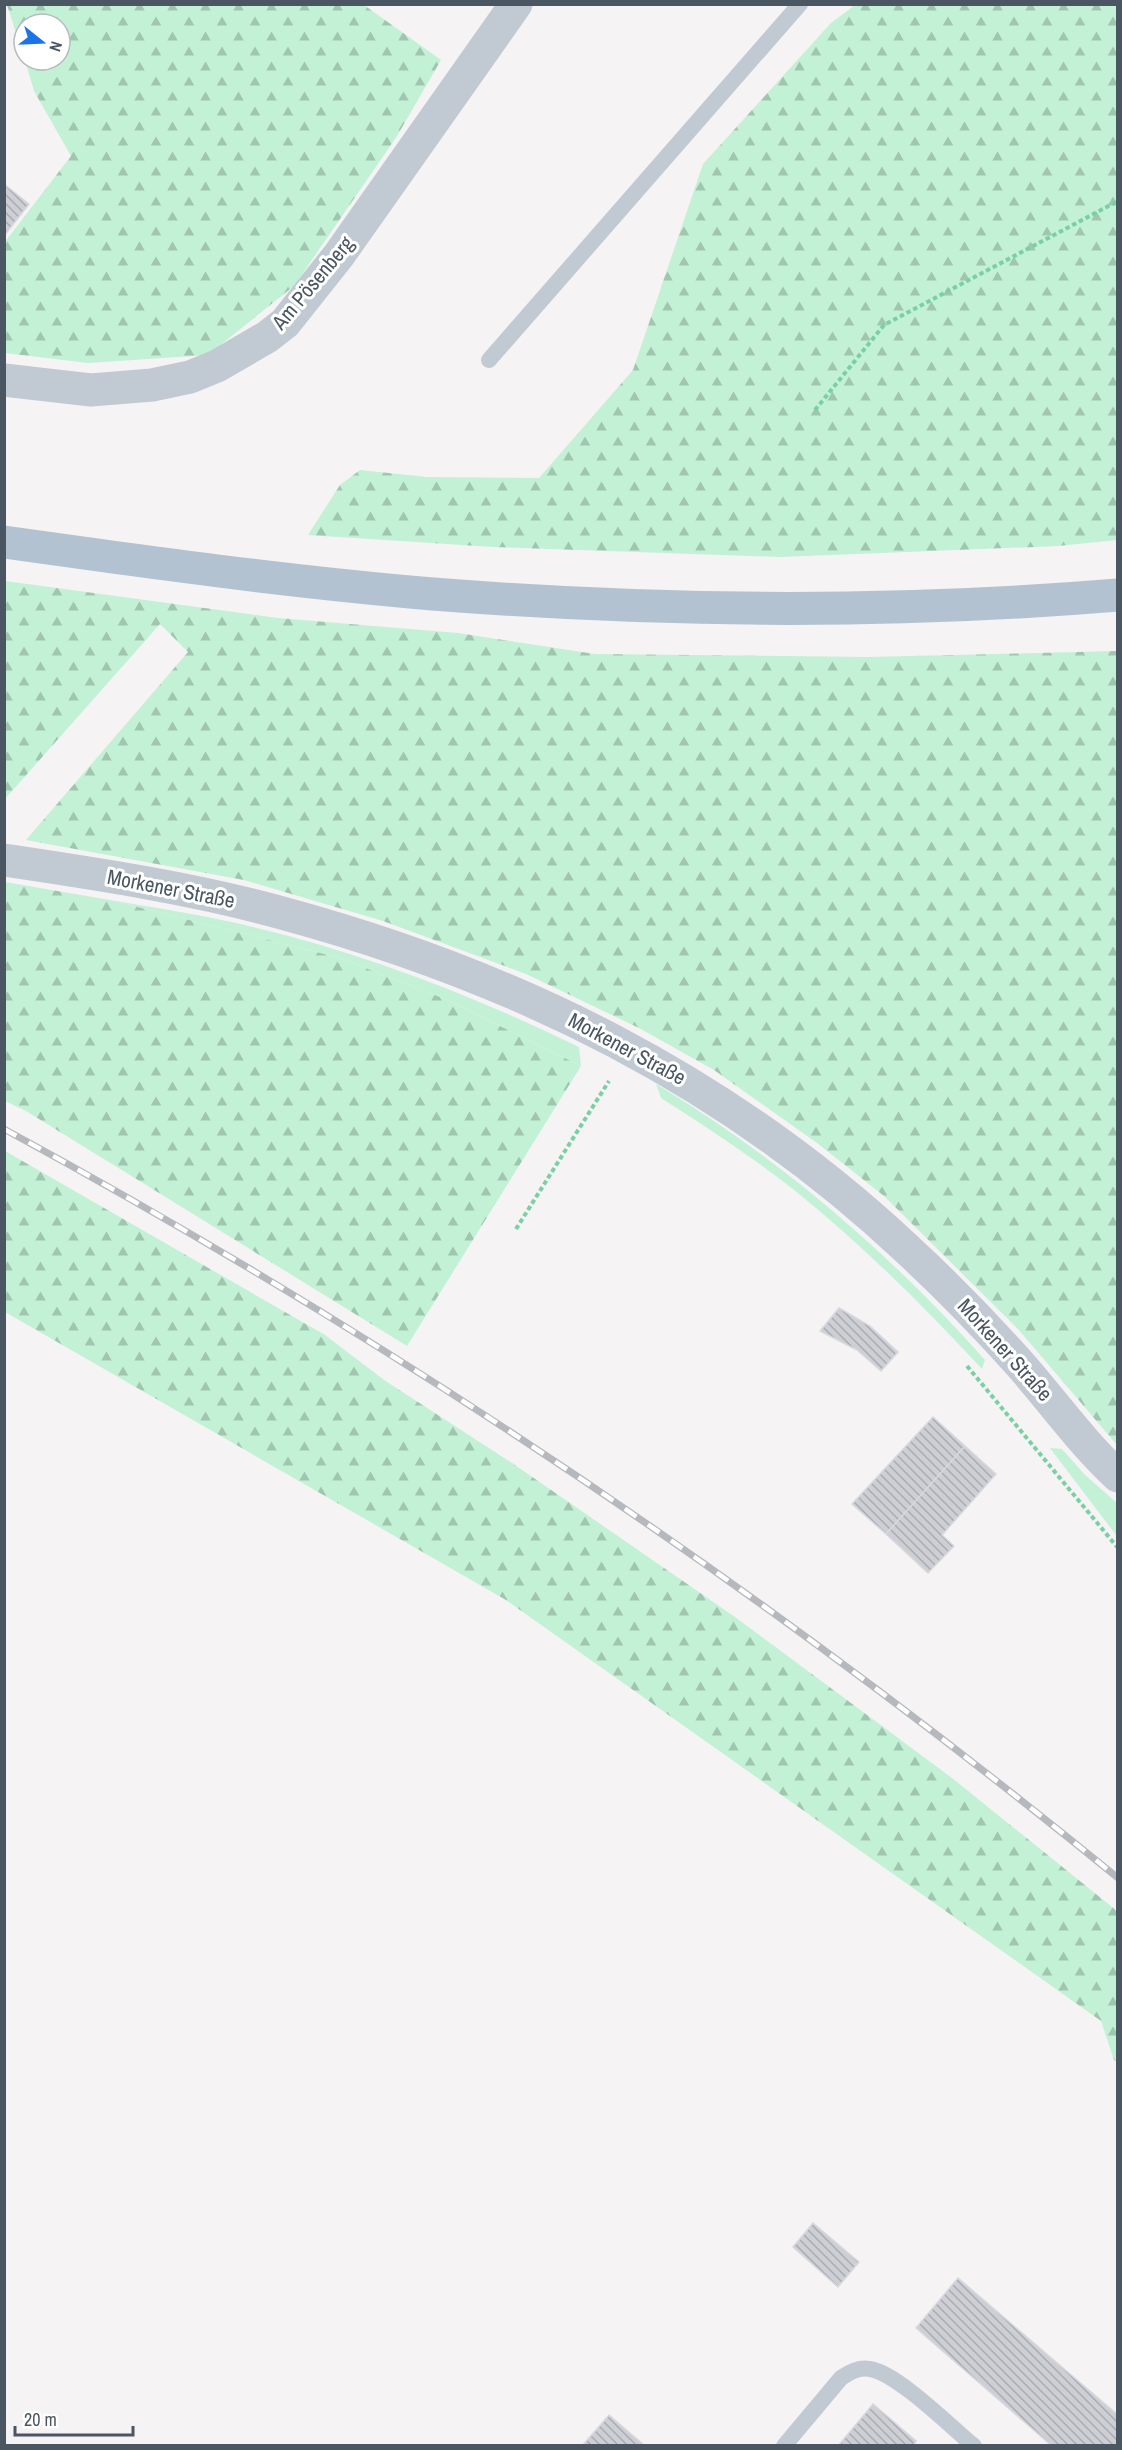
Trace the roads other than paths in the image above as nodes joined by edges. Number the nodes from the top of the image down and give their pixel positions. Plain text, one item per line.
1 (516, 4) edge
2 (800, 4) edge
3 (489, 360) dead end
4 (4, 380) edge
5 (4, 542) edge
6 (1118, 595) edge
7 (4, 860) edge
8 (1118, 1476) edge
9 (784, 2445) edge
10 (974, 2445) edge

1 - 4 street, Am Pösenberg
2 - 3 lane
5 - 6 main road
7 - 8 street, Morkener Straße
9 - 10 lane

